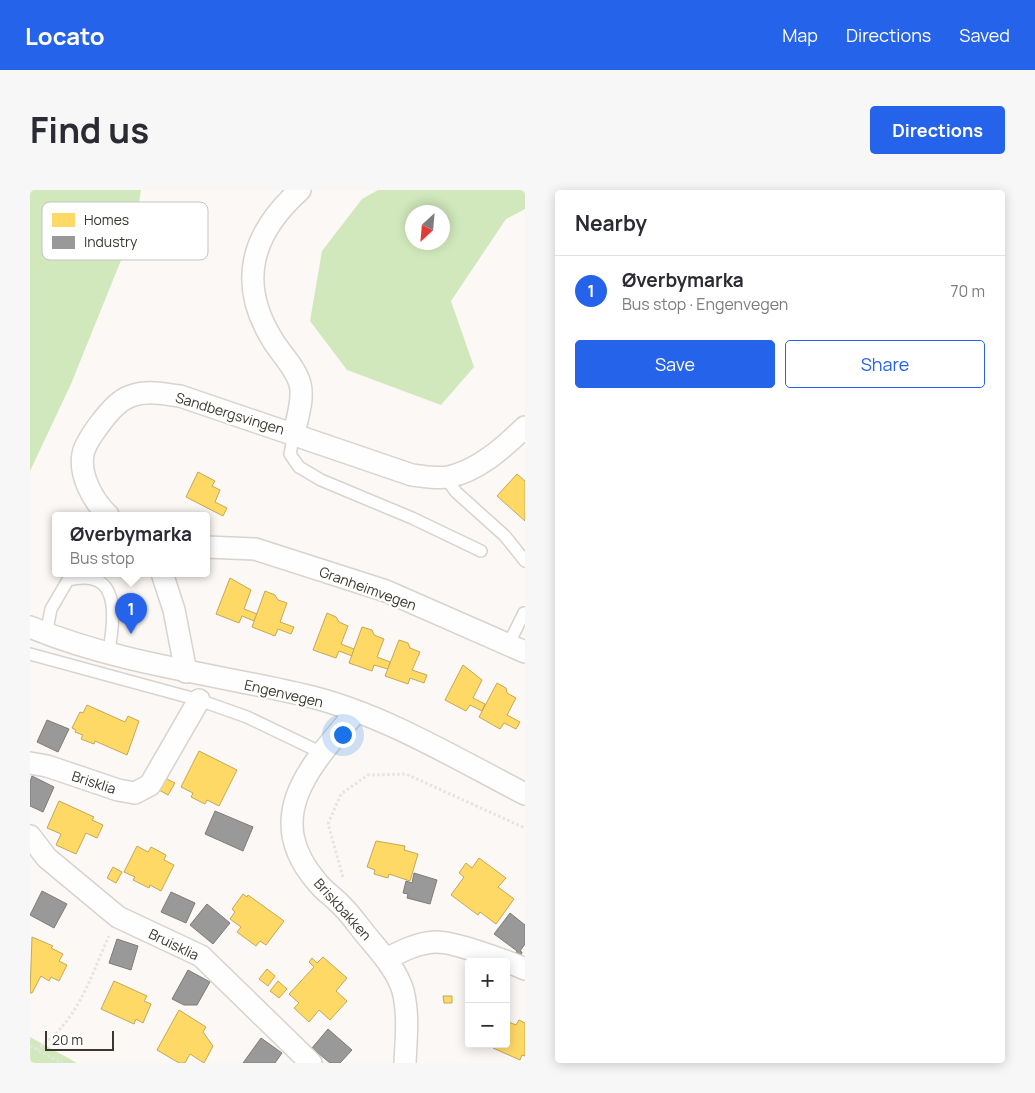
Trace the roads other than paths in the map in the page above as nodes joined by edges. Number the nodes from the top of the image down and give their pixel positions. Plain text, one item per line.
1 (300, 190) edge
2 (523, 431) edge
3 (294, 434) junction
4 (446, 478) junction
5 (105, 512) edge
6 (210, 547) edge
7 (481, 551) dead end
8 (525, 561) edge
9 (164, 577) edge
10 (524, 613) edge
11 (38, 630) edge
12 (516, 649) edge
13 (108, 652) junction
14 (30, 654) edge
15 (186, 672) junction
16 (199, 700) junction
17 (356, 712) junction
18 (322, 753) junction
19 (30, 763) edge
20 (525, 794) edge
21 (30, 836) edge
22 (38, 860) edge
23 (386, 959) junction
24 (525, 970) edge
25 (311, 1063) edge
26 (405, 1063) edge

1 - 3 street
2 - 4 street, Sandbergsvingen
3 - 4 street, Sandbergsvingen
3 - 5 street, Sandbergsvingen
3 - 7 lane, Sandbergsvingen
4 - 8 lane
6 - 12 street, Granheimvegen
9 - 15 street
10 - 12 lane
11 - 13 street, Engenvegen
11 - 13 lane
13 - 15 street, Engenvegen
14 - 16 lane
15 - 17 street, Engenvegen
16 - 18 lane
16 - 19 street, Brisklia
17 - 18 street, Briskbakken
17 - 20 street, Engenvegen
18 - 23 street, Briskbakken
21 - 22 street, Bruisklia
22 - 25 street, Bruisklia
23 - 24 street
23 - 26 street, Briskbakken

